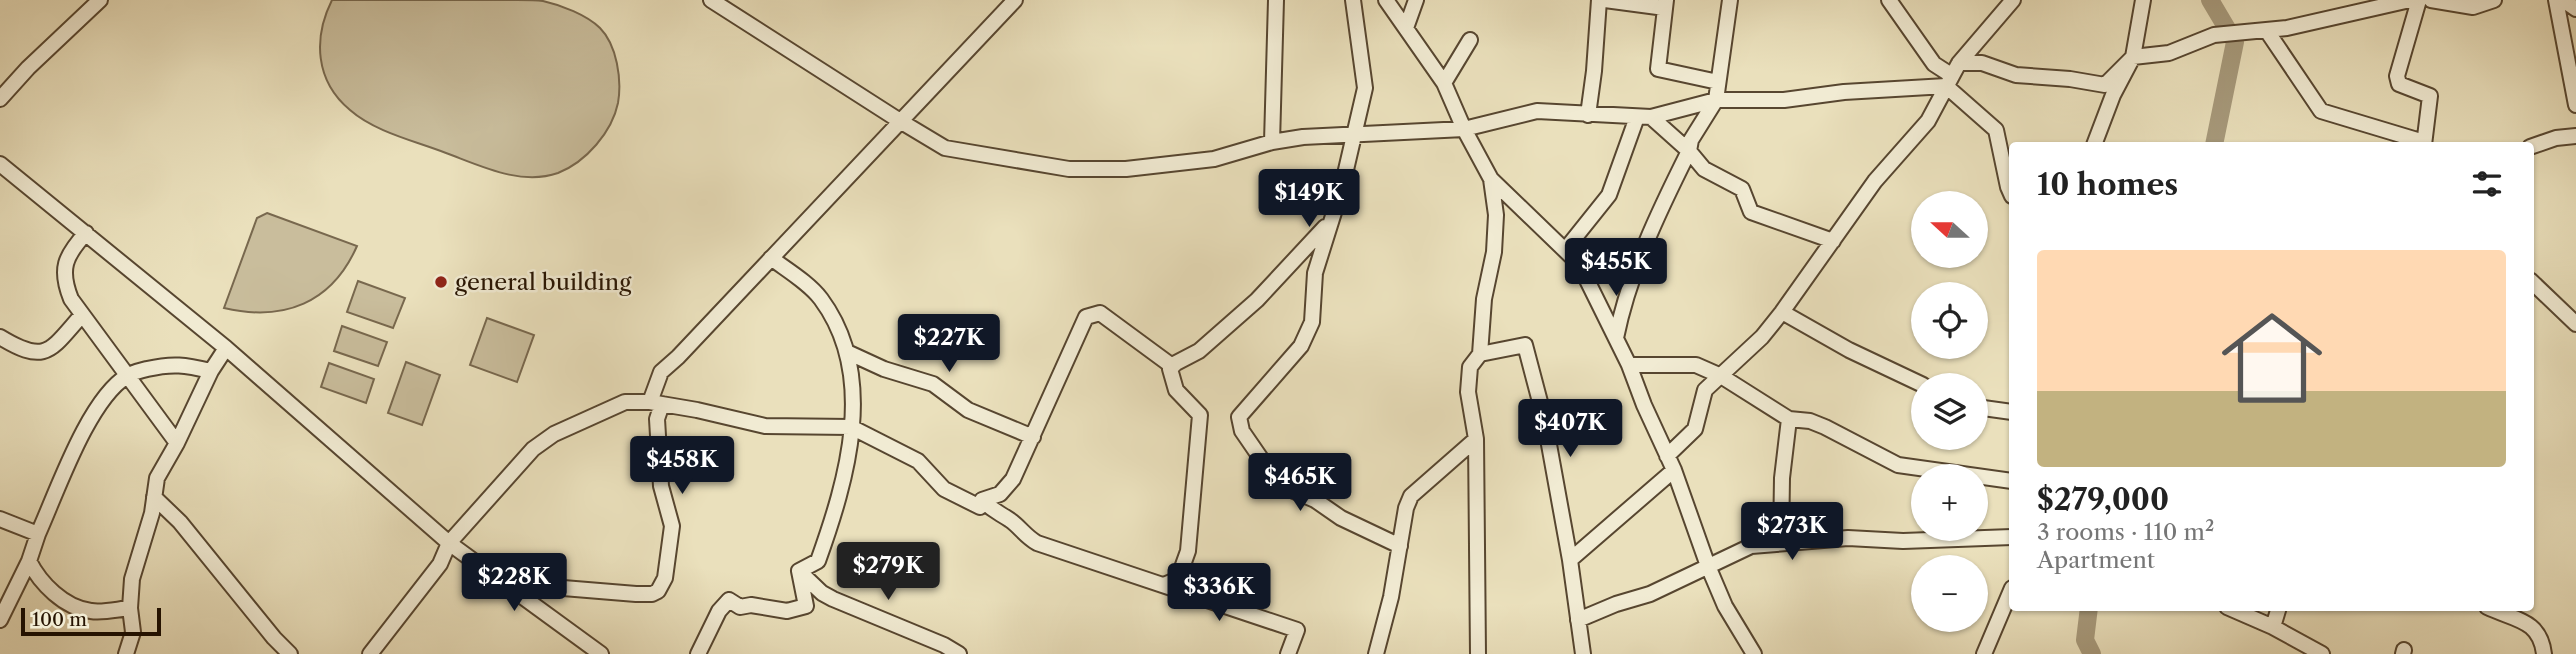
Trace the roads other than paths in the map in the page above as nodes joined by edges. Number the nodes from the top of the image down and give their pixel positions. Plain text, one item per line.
1 (100, 0) edge
2 (711, 0) edge
3 (1015, 0) edge
4 (1276, 0) edge
5 (1353, 0) edge
6 (1387, 0) edge
7 (1416, 0) edge
8 (1599, 0) edge
9 (1605, 0) edge
10 (1730, 0) edge
11 (1889, 0) edge
12 (2012, 0) edge
13 (2143, 0) edge
14 (2410, 0) edge
15 (2419, 0) edge
16 (2431, 0) edge
17 (2494, 0) edge
18 (2556, 0) edge
19 (2563, 0) edge
20 (1666, 4) edge
21 (2576, 9) edge
22 (1406, 29) junction
23 (2267, 31) junction
24 (1470, 40) dead end
25 (2133, 57) junction
26 (1952, 75) junction
27 (1718, 82) junction
28 (1444, 83) junction
29 (0, 99) edge
30 (1716, 100) junction
31 (2576, 105) edge
32 (1588, 115) junction
33 (1644, 117) junction
34 (900, 121) junction
35 (1464, 129) junction
36 (1353, 134) junction
37 (2576, 136) edge
38 (1272, 142) junction
39 (2095, 142) edge
40 (2421, 142) edge
41 (2424, 142) edge
42 (2534, 146) edge
43 (1689, 151) junction
44 (0, 164) edge
45 (1491, 179) junction
46 (2009, 189) edge
47 (1329, 223) junction
48 (86, 233) junction
49 (1833, 241) junction
50 (1565, 250) junction
51 (771, 258) junction
52 (2534, 283) edge
53 (2570, 308) edge
54 (1782, 312) junction
55 (81, 316) junction
56 (2576, 324) edge
57 (0, 337) edge
58 (1616, 338) junction
59 (226, 348) junction
60 (847, 352) junction
61 (1480, 354) junction
62 (1629, 365) junction
63 (1172, 366) junction
64 (211, 371) junction
65 (127, 375) junction
66 (1721, 376) junction
67 (1911, 379) edge
68 (656, 403) junction
69 (1988, 409) edge
70 (2009, 412) edge
71 (1789, 419) junction
72 (851, 427) junction
73 (1033, 437) junction
74 (1476, 439) junction
75 (177, 443) junction
76 (1668, 456) junction
77 (1674, 470) junction
78 (2009, 481) edge
79 (154, 497) junction
80 (982, 500) junction
81 (0, 519) edge
82 (38, 534) junction
83 (2009, 537) edge
84 (449, 543) junction
85 (1781, 543) junction
86 (1400, 546) junction
87 (1570, 560) junction
88 (29, 561) junction
89 (1708, 566) junction
90 (799, 571) junction
91 (490, 575) junction
92 (1164, 585) junction
93 (2009, 595) edge
94 (130, 608) junction
95 (2236, 611) edge
96 (2278, 611) edge
97 (2503, 611) edge
98 (0, 620) edge
99 (1578, 620) junction
100 (2273, 627) junction
101 (2303, 650) edge
102 (126, 654) edge
103 (290, 654) edge
104 (370, 654) edge
105 (601, 654) edge
106 (698, 654) edge
107 (959, 654) edge
108 (1288, 654) edge
109 (1376, 654) edge
110 (1478, 654) edge
111 (1583, 654) edge
112 (1754, 654) edge
113 (1984, 654) edge
114 (2322, 654) edge
115 (2544, 654) edge

1 - 29 street
2 - 34 street
3 - 34 street
4 - 38 street
5 - 36 street
6 - 22 street
7 - 22 street
8 - 32 street
9 - 20 street
10 - 27 street
11 - 26 street
12 - 26 street
13 - 25 street
14 - 23 street
15 - 41 street
16 - 17 street
18 - 31 street
19 - 21 street
20 - 27 street
22 - 28 street
23 - 25 street
23 - 40 street
24 - 28 street
25 - 26 street
25 - 39 street
26 - 30 street
26 - 46 street
26 - 49 street
27 - 30 street
28 - 35 street
30 - 33 street
30 - 43 street
32 - 33 street
32 - 35 street
33 - 43 street
33 - 50 street
34 - 38 street
34 - 51 street
35 - 36 street
35 - 45 street
36 - 38 street
36 - 47 street
37 - 42 street
43 - 49 street
43 - 58 street
44 - 48 street
45 - 50 street
45 - 61 street
47 - 63 street
47 - 86 street
48 - 55 street
48 - 59 street
49 - 54 street
50 - 58 street
51 - 60 street
51 - 68 street
52 - 53 street
53 - 56 street
54 - 66 street
54 - 67 street
55 - 57 street
55 - 65 street
58 - 62 street
59 - 64 street
59 - 84 street
60 - 72 street
60 - 73 street
61 - 74 street
61 - 87 street
62 - 66 street
62 - 76 street
63 - 73 street
63 - 92 street
64 - 65 street
64 - 75 street
65 - 75 street
65 - 82 street
66 - 71 street
66 - 76 street
68 - 72 street
68 - 84 street
68 - 91 street
69 - 70 street
71 - 78 street
71 - 85 street
72 - 80 street
72 - 90 street
73 - 80 street
74 - 86 street
74 - 110 street
75 - 79 street
76 - 77 street
77 - 87 street
77 - 89 street
79 - 94 street
79 - 103 street
80 - 92 street
81 - 82 street
82 - 88 street
83 - 85 street
84 - 91 street
84 - 104 street
85 - 89 street
86 - 109 street
87 - 99 street
88 - 94 street
88 - 98 street
89 - 99 street
89 - 112 street
90 - 106 street
90 - 107 street
91 - 105 street
92 - 108 street
93 - 113 street
94 - 102 street
95 - 100 street
96 - 100 street
97 - 115 street
99 - 111 street
100 - 101 street
101 - 114 street

